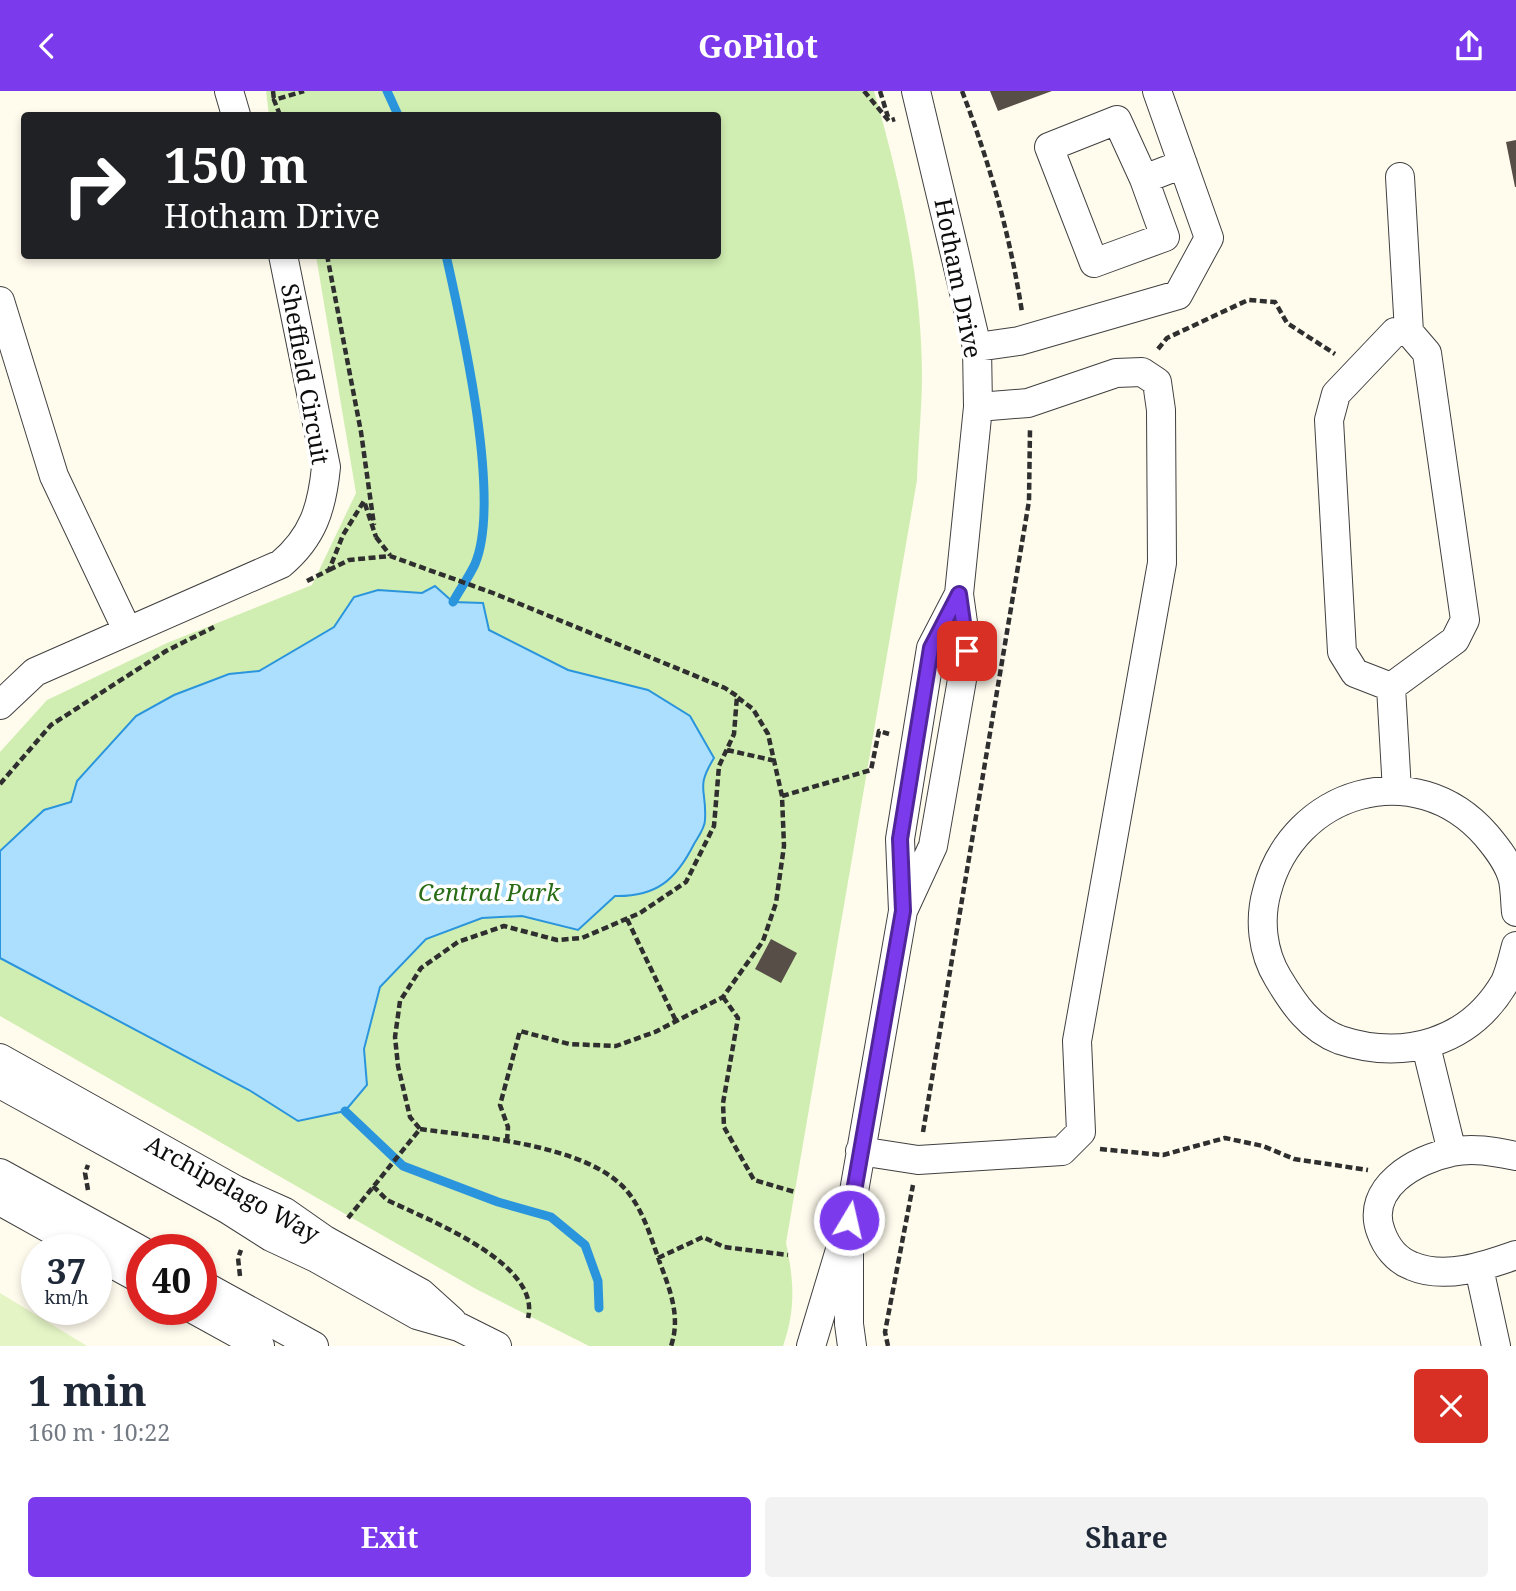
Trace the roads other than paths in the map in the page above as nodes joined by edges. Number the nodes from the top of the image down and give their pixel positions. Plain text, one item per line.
1 (229, 91) edge
2 (916, 91) edge
3 (1157, 91) edge
4 (235, 112) edge
5 (1183, 164) junction
6 (1400, 177) dead end
7 (1144, 179) junction
8 (284, 259) edge
9 (0, 301) edge
10 (1409, 332) junction
11 (977, 347) junction
12 (978, 407) junction
13 (127, 630) junction
14 (1391, 687) junction
15 (0, 705) edge
16 (1397, 791) junction
17 (1516, 912) edge
18 (1516, 946) edge
19 (1426, 1046) junction
20 (0, 1058) edge
21 (0, 1084) edge
22 (860, 1151) junction
23 (1452, 1152) junction
24 (1516, 1156) edge
25 (0, 1173) edge
26 (0, 1201) edge
27 (849, 1220) junction
28 (59, 1234) edge
29 (126, 1242) edge
30 (1516, 1255) edge
31 (1479, 1268) junction
32 (217, 1293) edge
33 (217, 1322) edge
34 (461, 1335) edge
35 (260, 1346) edge
36 (314, 1346) edge
37 (497, 1346) edge
38 (811, 1346) edge
39 (852, 1346) edge
40 (1496, 1346) edge

1 - 4 street
2 - 11 street, Hotham Drive
3 - 5 street
5 - 7 street
5 - 11 street
6 - 10 street
7 - 7 street
8 - 13 street, Sheffield Circuit
9 - 13 street
10 - 14 street
10 - 14 street
11 - 12 street, Hotham Drive
12 - 22 street, Hotham Drive
12 - 22 street
13 - 15 street, Sheffield Circuit
14 - 16 street
16 - 17 street
16 - 19 street
18 - 19 street
19 - 23 street
20 - 34 street, Archipelago Way
21 - 34 street, Archipelago Way
22 - 27 street, Hotham Drive
23 - 24 street
23 - 31 street
25 - 29 street
26 - 28 street
27 - 38 street, Hotham Drive
27 - 39 street, Hotham Drive
30 - 31 street
31 - 40 street
32 - 36 street
33 - 35 street
34 - 37 street, Archipelago Way

